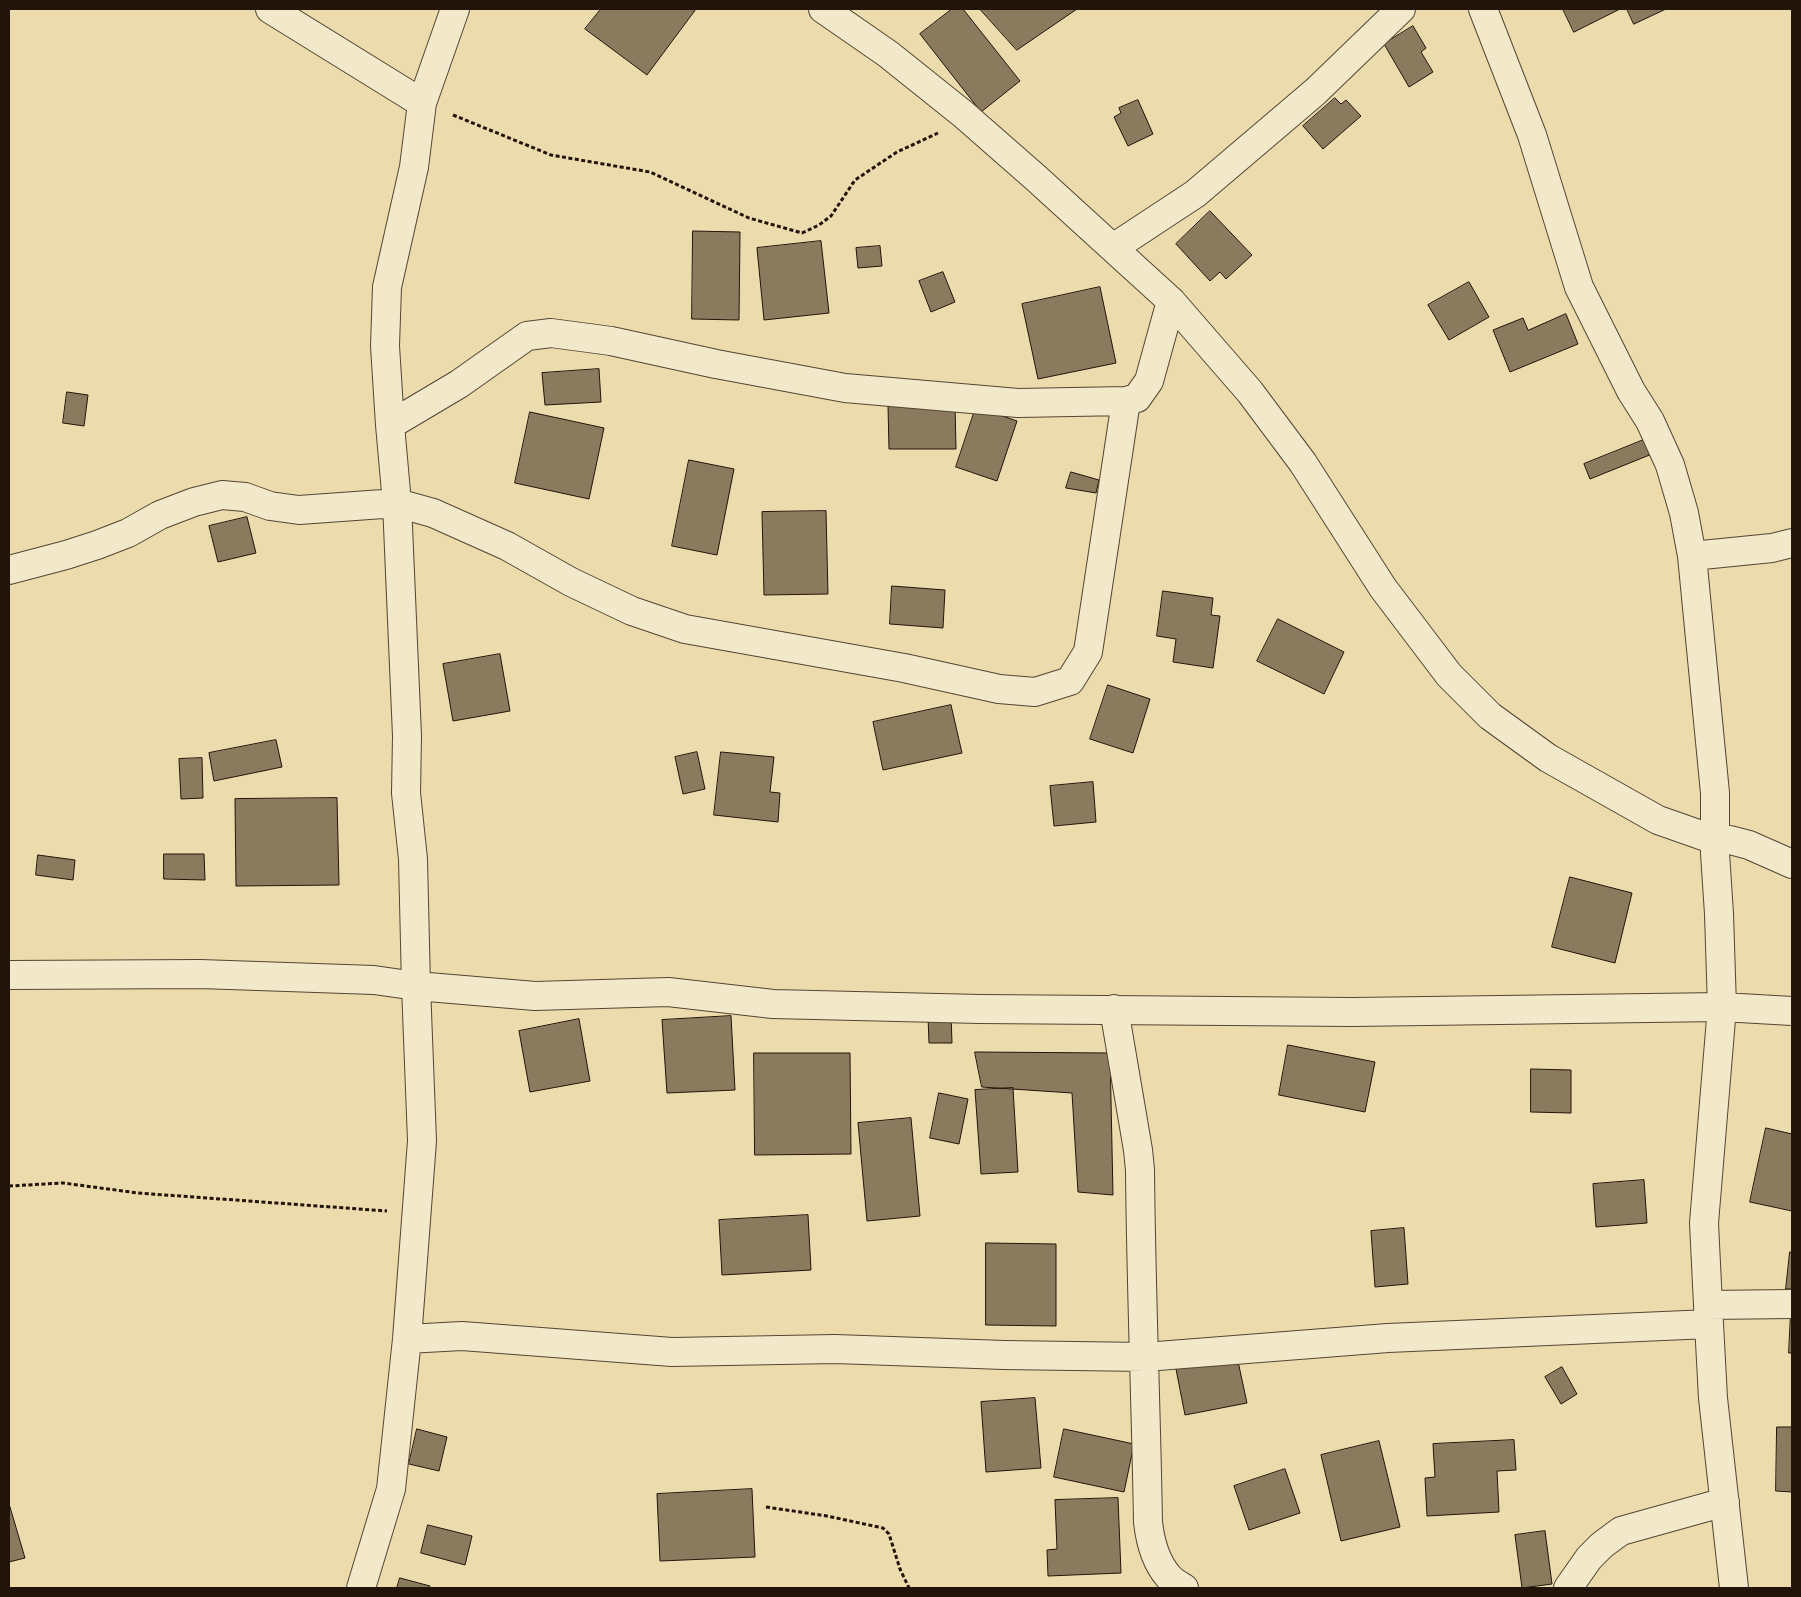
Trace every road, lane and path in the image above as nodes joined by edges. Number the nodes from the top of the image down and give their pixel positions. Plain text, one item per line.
1 (270, 9) edge
2 (455, 9) edge
3 (823, 9) edge
4 (1401, 9) edge
5 (1483, 9) edge
6 (422, 103) junction
7 (963, 114) junction
8 (1113, 248) junction
9 (1171, 301) junction
10 (1126, 401) junction
11 (390, 425) junction
12 (397, 503) junction
13 (1792, 543) edge
14 (1692, 556) junction
15 (9, 570) edge
16 (1716, 840) junction
17 (1792, 864) edge
18 (9, 976) edge
19 (416, 986) junction
20 (1722, 1006) junction
21 (1114, 1010) junction
22 (1792, 1011) edge
23 (9, 1186) edge
24 (417, 1214) junction
25 (1792, 1304) edge
26 (1708, 1314) junction
27 (407, 1339) junction
28 (1145, 1357) junction
29 (1725, 1502) junction
30 (766, 1507) dead end
31 (361, 1588) edge
32 (909, 1588) edge
33 (1184, 1588) edge
34 (1568, 1588) edge
35 (1734, 1588) edge

1 - 6 street
2 - 6 street
3 - 7 street
4 - 8 street
5 - 14 street
6 - 7 path
6 - 11 street
7 - 8 street
8 - 9 street
9 - 10 street
9 - 16 street
10 - 11 street
10 - 12 street
11 - 12 street
12 - 15 street
12 - 19 street
13 - 14 street
14 - 16 street
16 - 17 street
16 - 20 street
18 - 19 street
19 - 21 street
19 - 24 street
20 - 21 street
20 - 22 street
20 - 26 street
21 - 28 street
23 - 24 path
24 - 27 street
25 - 26 street
26 - 28 street
26 - 29 street
27 - 28 street
27 - 31 street
28 - 33 street
29 - 34 street
29 - 35 street
30 - 32 path

